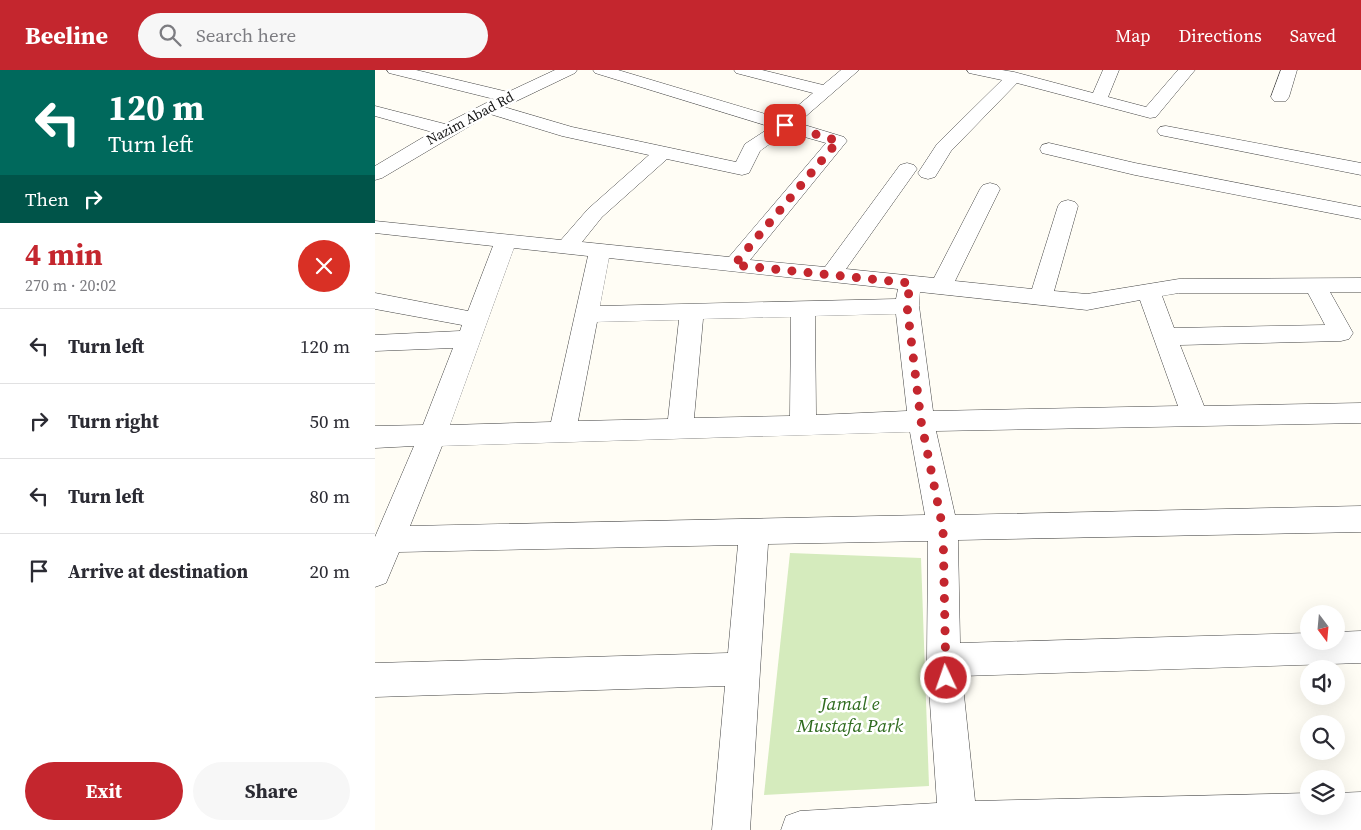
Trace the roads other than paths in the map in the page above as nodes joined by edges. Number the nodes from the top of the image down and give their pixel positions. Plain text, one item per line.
1 (395, 70) edge
2 (569, 70) edge
3 (601, 70) edge
4 (742, 70) edge
5 (851, 70) edge
6 (975, 70) edge
7 (1111, 70) edge
8 (1187, 70) edge
9 (1289, 70) edge
10 (1015, 77) junction
11 (827, 91) junction
12 (509, 97) junction
13 (1280, 97) dead end
14 (1099, 100) junction
15 (489, 108) junction
16 (375, 111) edge
17 (785, 125) junction
18 (447, 130) junction
19 (1166, 131) dead end
20 (1049, 149) dead end
21 (663, 152) junction
22 (907, 169) dead end
23 (1361, 170) edge
24 (928, 173) dead end
25 (375, 174) edge
26 (990, 189) dead end
27 (1068, 206) dead end
28 (1361, 213) edge
29 (375, 227) edge
30 (506, 241) junction
31 (567, 248) junction
32 (601, 251) junction
33 (734, 265) junction
34 (831, 275) junction
35 (1315, 285) junction
36 (1361, 285) edge
37 (941, 286) junction
38 (1148, 291) junction
39 (908, 295) junction
40 (1041, 297) junction
41 (375, 301) edge
42 (803, 309) junction
43 (693, 312) junction
44 (587, 314) junction
45 (473, 330) junction
46 (1165, 337) junction
47 (375, 343) edge
48 (1361, 412) edge
49 (1195, 417) junction
50 (921, 421) junction
51 (803, 426) junction
52 (680, 429) junction
53 (562, 432) junction
54 (433, 435) junction
55 (375, 437) edge
56 (1361, 519) edge
57 (943, 529) junction
58 (755, 531) junction
59 (389, 539) junction
60 (375, 573) edge
61 (1361, 647) edge
62 (945, 660) junction
63 (742, 669) junction
64 (375, 680) edge
65 (1361, 811) edge
66 (957, 825) edge
67 (731, 830) edge
68 (801, 830) edge

1 - 12 street
2 - 12 street, Nazim Abad Rd
3 - 17 street
4 - 11 street
5 - 11 street
6 - 10 street
7 - 14 street
8 - 14 street
9 - 13 street
10 - 14 street
10 - 24 street
11 - 17 street
12 - 15 street, Nazim Abad Rd
15 - 18 street, Nazim Abad Rd
15 - 21 street
16 - 18 street
17 - 21 street
17 - 33 street
18 - 25 street, Nazim Abad Rd
19 - 23 street
20 - 28 street
21 - 31 street
22 - 34 street
26 - 37 street
27 - 40 street
29 - 30 street
30 - 31 street
30 - 45 street
31 - 32 street
32 - 33 street
32 - 44 street
33 - 34 street
34 - 39 street
35 - 36 street
35 - 38 street
35 - 46 street
37 - 39 street
37 - 40 street
38 - 40 street
38 - 46 street
39 - 42 street
39 - 50 street
41 - 45 street
42 - 43 street
42 - 51 street
43 - 44 street
43 - 52 street
44 - 53 street
45 - 47 street
45 - 54 street
46 - 49 street
48 - 49 street
49 - 50 street
50 - 51 street
50 - 57 street
51 - 52 street
52 - 53 street
53 - 54 street
54 - 55 street
54 - 59 street
56 - 57 street
57 - 58 street
57 - 62 street
58 - 59 street
58 - 63 street
59 - 60 street
61 - 62 street
62 - 66 street
63 - 64 street
63 - 67 street
65 - 66 street
66 - 68 street

